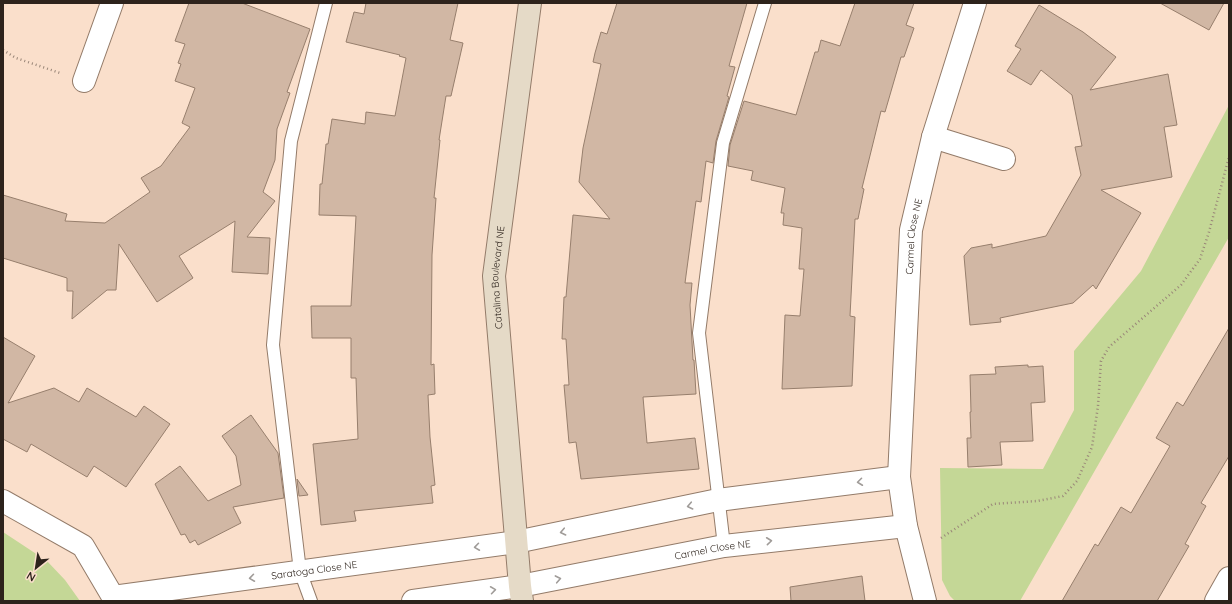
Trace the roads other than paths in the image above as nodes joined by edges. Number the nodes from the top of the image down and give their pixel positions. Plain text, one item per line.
1 (112, 3) edge
2 (326, 3) edge
3 (530, 3) edge
4 (765, 3) edge
5 (974, 3) edge
6 (84, 81) road end
7 (932, 137) junction
8 (1004, 159) dead end
9 (899, 477) junction
10 (718, 500) junction
11 (3, 501) edge
12 (906, 526) junction
13 (516, 542) junction
14 (724, 546) junction
15 (300, 571) junction
16 (1229, 578) edge
17 (521, 594) edge
18 (113, 599) edge
19 (310, 601) edge
20 (413, 601) edge
21 (925, 601) edge
22 (1216, 601) edge

1 - 6 street
2 - 15 lane
3 - 13 street, Catalina Boulevard NE
4 - 10 lane
5 - 7 street, Carmel Close NE
7 - 8 street
7 - 9 street, Carmel Close NE
9 -> 10 street
9 - 12 street, Carmel Close NE
10 -> 13 street
10 - 14 lane
11 - 18 street, Saratoga Close NE
14 -> 12 street, Carmel Close NE
12 - 21 street, Carmel Close NE
13 -> 15 street, Saratoga Close NE
13 - 17 street, Catalina Boulevard NE
17 -> 14 street, Carmel Close NE
15 -> 18 street, Saratoga Close NE
15 - 19 lane
16 - 22 street
20 -> 17 street

